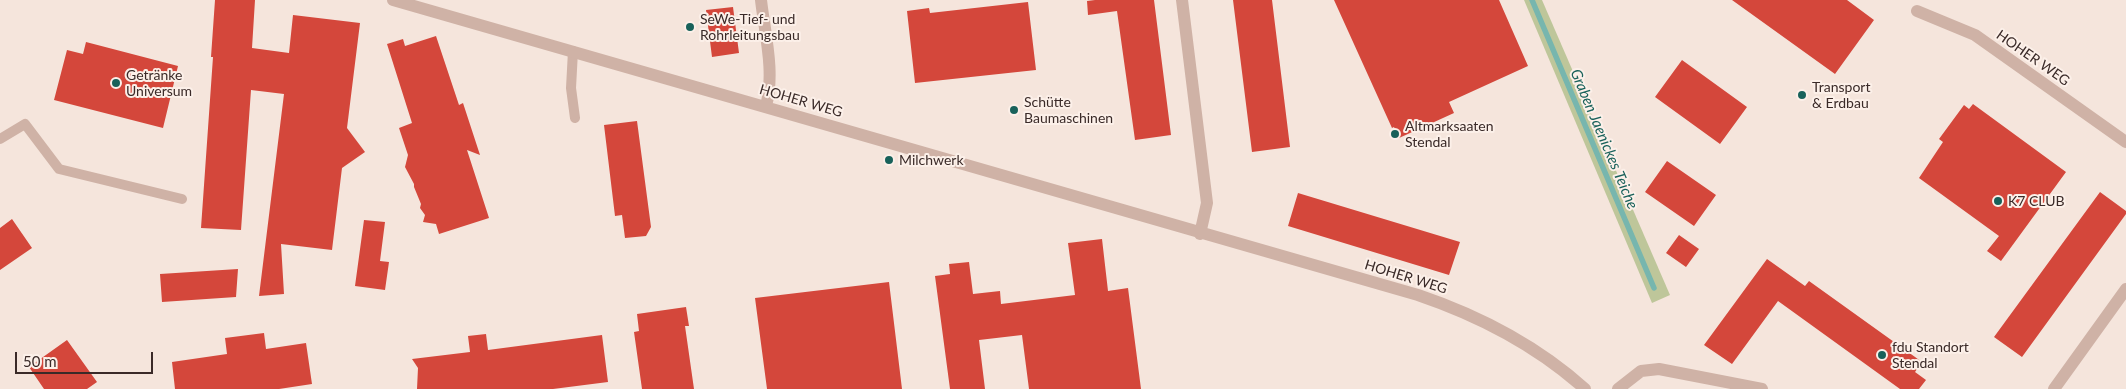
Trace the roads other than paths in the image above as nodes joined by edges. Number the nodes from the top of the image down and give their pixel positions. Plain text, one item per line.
1 (394, 0) edge
2 (761, 0) edge
3 (1182, 0) edge
4 (1917, 11) dead end
5 (573, 51) junction
6 (766, 106) junction
7 (575, 118) dead end
8 (0, 140) edge
9 (2126, 142) edge
10 (182, 200) dead end
11 (1200, 234) junction
12 (2126, 289) edge
13 (1585, 389) edge
14 (1618, 389) edge
15 (1762, 389) edge
16 (2054, 389) edge

1 - 5 street, HOHER WEG
2 - 6 street
3 - 11 street
4 - 9 street, HOHER WEG
5 - 6 street, HOHER WEG
5 - 7 lane
6 - 11 street, HOHER WEG
8 - 10 lane
11 - 13 street, HOHER WEG
12 - 16 street
14 - 15 street

